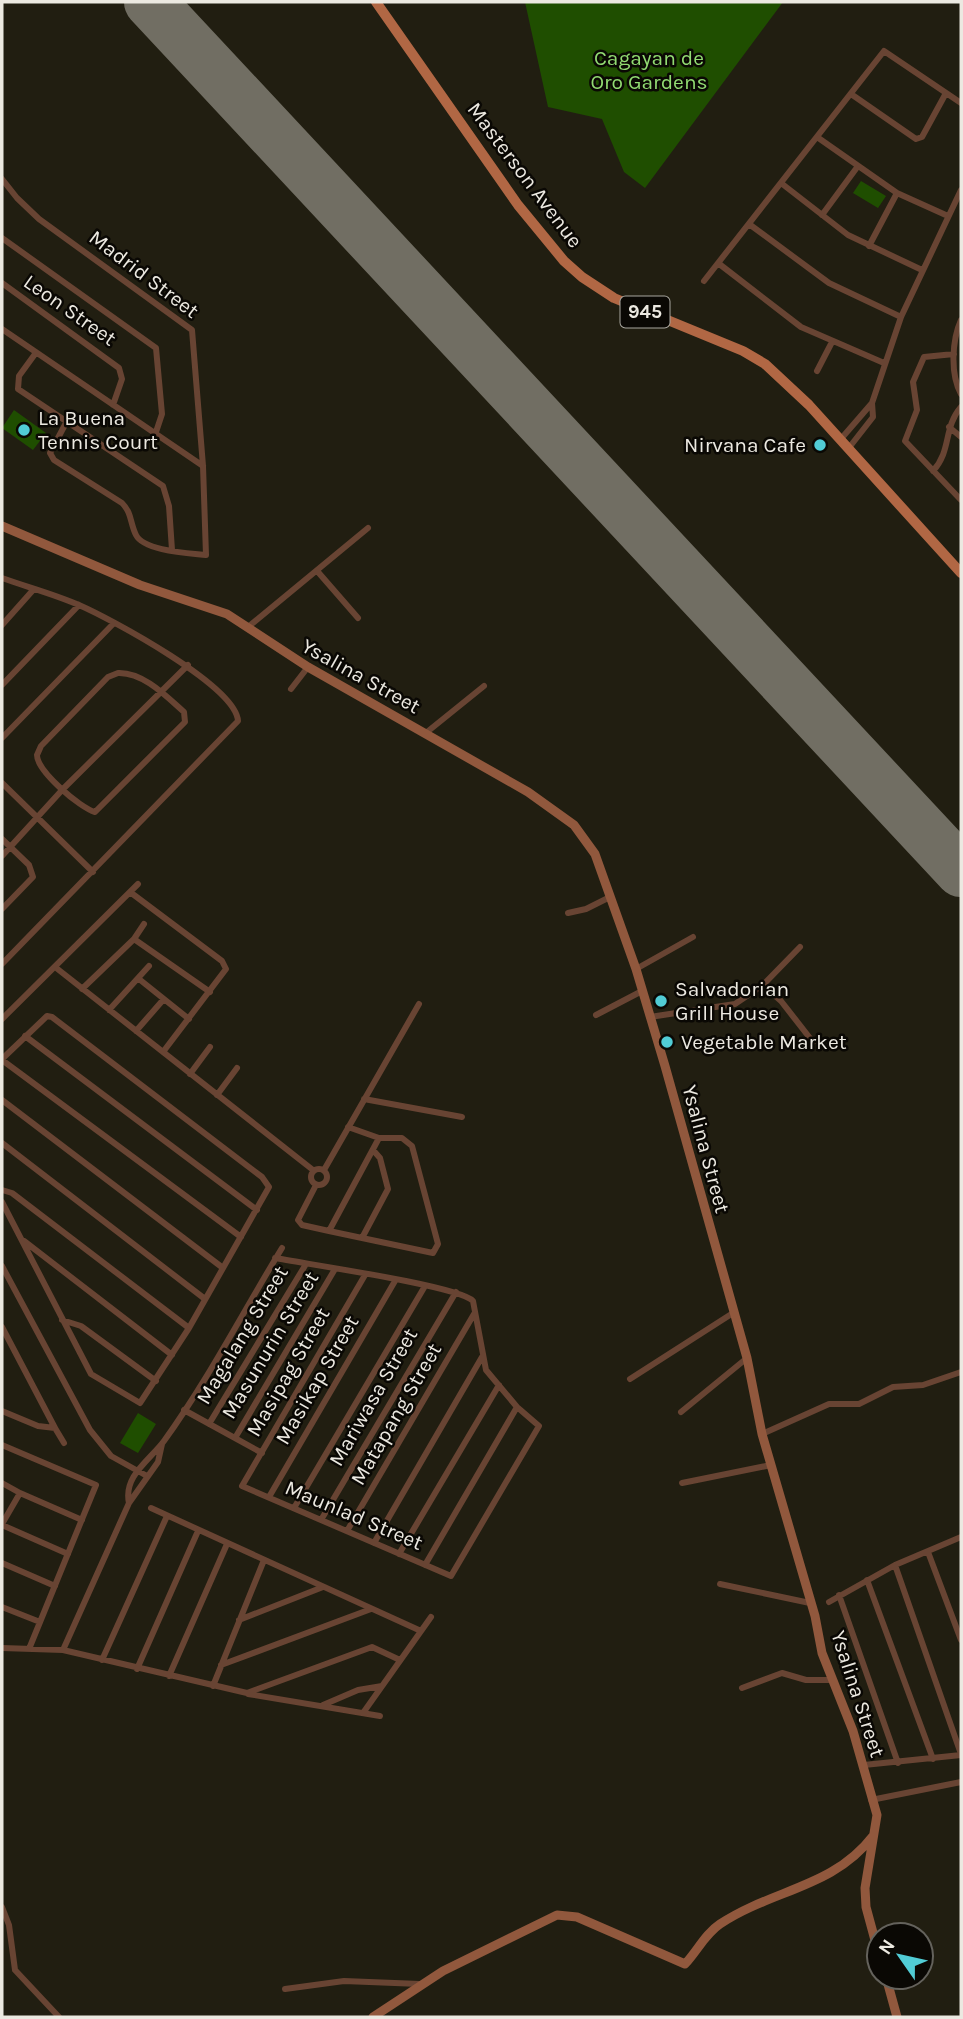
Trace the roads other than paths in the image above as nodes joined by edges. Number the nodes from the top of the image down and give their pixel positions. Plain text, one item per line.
1 (376, 2) edge
2 (946, 93) junction
3 (851, 94) junction
4 (961, 103) edge
5 (817, 137) junction
6 (858, 166) junction
7 (2, 178) edge
8 (781, 183) junction
9 (961, 190) edge
10 (12, 191) junction
11 (2, 192) edge
12 (897, 192) junction
13 (821, 215) junction
14 (947, 216) junction
15 (749, 224) junction
16 (2, 238) edge
17 (869, 246) junction
18 (718, 263) junction
19 (922, 270) junction
20 (704, 281) dead end
21 (2, 283) edge
22 (901, 317) junction
23 (961, 320) edge
24 (5, 331) edge
25 (2, 339) edge
26 (832, 342) junction
27 (35, 354) junction
28 (954, 354) junction
29 (884, 363) junction
30 (817, 371) dead end
31 (961, 394) edge
32 (872, 403) junction
33 (113, 405) junction
34 (961, 407) edge
35 (66, 421) junction
36 (856, 421) junction
37 (949, 427) junction
38 (864, 429) junction
39 (156, 432) junction
40 (961, 437) edge
41 (840, 440) junction
42 (848, 449) junction
43 (204, 466) junction
44 (933, 471) junction
45 (961, 500) edge
46 (2, 526) edge
47 (368, 528) dead end
48 (172, 550) junction
49 (318, 572) junction
50 (961, 573) edge
51 (2, 578) edge
52 (34, 589) junction
53 (79, 605) junction
54 (358, 618) dead end
55 (114, 623) junction
56 (2, 625) edge
57 (248, 627) junction
58 (188, 665) junction
59 (308, 667) junction
60 (2, 685) edge
61 (484, 687) dead end
62 (291, 689) dead end
63 (160, 691) junction
64 (427, 732) junction
65 (2, 738) edge
66 (2, 783) edge
67 (63, 789) junction
68 (38, 819) junction
69 (2, 839) edge
70 (10, 848) junction
71 (2, 856) edge
72 (93, 872) junction
73 (138, 884) dead end
74 (130, 891) junction
75 (610, 897) junction
76 (2, 909) edge
77 (568, 913) dead end
78 (144, 924) dead end
79 (693, 937) dead end
80 (134, 939) junction
81 (800, 947) dead end
82 (2, 964) edge
83 (149, 966) dead end
84 (55, 967) junction
85 (636, 969) junction
86 (139, 979) junction
87 (763, 985) junction
88 (82, 989) junction
89 (642, 991) junction
90 (210, 992) junction
91 (163, 1000) junction
92 (419, 1004) dead end
93 (109, 1010) junction
94 (596, 1016) dead end
95 (650, 1017) junction
96 (189, 1018) junction
97 (2, 1019) edge
98 (136, 1031) junction
99 (24, 1036) junction
100 (813, 1042) dead end
101 (210, 1047) dead end
102 (163, 1052) junction
103 (2, 1059) edge
104 (237, 1068) dead end
105 (191, 1074) junction
106 (217, 1095) junction
107 (364, 1099) junction
108 (2, 1100) edge
109 (462, 1116) dead end
110 (348, 1127) junction
111 (379, 1138) junction
112 (2, 1143) edge
113 (373, 1150) junction
114 (313, 1170) junction
115 (324, 1170) junction
116 (316, 1185) junction
117 (2, 1190) edge
118 (2, 1202) edge
119 (257, 1210) junction
120 (328, 1231) junction
121 (241, 1237) junction
122 (362, 1238) junction
123 (22, 1240) junction
124 (282, 1248) dead end
125 (275, 1258) junction
126 (306, 1264) junction
127 (2, 1266) edge
128 (223, 1268) junction
129 (335, 1269) junction
130 (365, 1275) junction
131 (396, 1281) junction
132 (425, 1286) junction
133 (456, 1292) junction
134 (205, 1299) junction
135 (474, 1314) junction
136 (733, 1314) junction
137 (62, 1320) junction
138 (2, 1327) edge
139 (189, 1328) junction
140 (172, 1355) junction
141 (482, 1357) junction
142 (747, 1358) junction
143 (961, 1372) edge
144 (630, 1379) dead end
145 (156, 1381) junction
146 (499, 1385) junction
147 (517, 1407) junction
148 (3, 1410) edge
149 (184, 1410) junction
150 (681, 1412) dead end
151 (209, 1424) junction
152 (55, 1428) junction
153 (762, 1434) junction
154 (235, 1438) junction
155 (64, 1443) dead end
156 (162, 1444) junction
157 (2, 1445) edge
158 (262, 1453) junction
159 (771, 1465) junction
160 (137, 1471) junction
161 (147, 1476) junction
162 (2, 1483) edge
163 (682, 1483) dead end
164 (242, 1486) joint
165 (20, 1493) junction
166 (269, 1497) junction
167 (129, 1503) junction
168 (150, 1507) dead end
169 (294, 1508) junction
170 (167, 1516) junction
171 (82, 1520) junction
172 (321, 1520) junction
173 (2, 1524) edge
174 (198, 1531) junction
175 (347, 1531) junction
176 (961, 1540) edge
177 (374, 1543) junction
178 (227, 1544) junction
179 (928, 1552) junction
180 (68, 1554) junction
181 (399, 1554) junction
182 (264, 1560) junction
183 (2, 1563) edge
184 (425, 1565) junction
185 (895, 1565) junction
186 (867, 1580) junction
187 (720, 1584) dead end
188 (55, 1586) junction
189 (323, 1587) junction
190 (839, 1595) junction
191 (829, 1602) dead end
192 (810, 1603) junction
193 (2, 1607) edge
194 (371, 1609) junction
195 (431, 1617) dead end
196 (239, 1620) junction
197 (40, 1622) junction
198 (421, 1631) junction
199 (961, 1640) edge
200 (2, 1648) edge
201 (29, 1648) junction
202 (63, 1650) junction
203 (102, 1660) junction
204 (400, 1660) junction
205 (221, 1665) junction
206 (137, 1669) junction
207 (169, 1676) junction
208 (832, 1681) junction
209 (213, 1686) junction
210 (382, 1686) junction
211 (741, 1688) dead end
212 (247, 1693) junction
213 (321, 1706) junction
214 (363, 1713) junction
215 (380, 1716) dead end
216 (961, 1755) edge
217 (933, 1759) junction
218 (898, 1763) junction
219 (864, 1765) junction
220 (961, 1782) edge
221 (871, 1800) junction
222 (876, 1832) junction
223 (2, 1907) edge
224 (870, 1921) edge
225 (422, 1984) junction
226 (285, 1989) dead end
227 (890, 1991) edge
228 (59, 2017) edge
229 (373, 2017) edge
230 (897, 2017) edge

1 - 41 main road, Masterson Avenue / 945
2 - 3 street
2 - 3 street
2 - 4 street
3 - 5 street
5 - 6 street
5 - 8 street
6 - 12 street
6 - 13 street
7 - 10 street, Madrid Street
8 - 13 street
8 - 15 street
9 - 14 street
10 - 11 street
10 - 43 street, Madrid Street
12 - 14 street
12 - 17 street
13 - 17 street
14 - 19 street
15 - 18 street
15 - 22 street
16 - 39 street
17 - 19 street
18 - 20 street
18 - 26 street
19 - 22 street
21 - 33 street, Leon Street
22 - 29 street
23 - 28 street
24 - 25 street
24 - 27 street
26 - 29 street
26 - 30 street
27 - 33 street
27 - 35 street
28 - 31 street
28 - 44 street
29 - 32 street
32 - 36 street
32 - 38 street
33 - 39 street
34 - 37 street
35 - 48 street
35 - 48 street
36 - 38 street
36 - 41 street
37 - 40 street
37 - 44 street
38 - 42 street
39 - 43 street
41 - 42 main road, Masterson Avenue / 945
42 - 50 main road, Masterson Avenue / 945
43 - 48 street, Madrid Street
44 - 45 street
46 - 57 street, Ysalina Street
47 - 49 street
49 - 54 street
49 - 57 street
51 - 52 street
52 - 53 street
52 - 56 street
53 - 55 street
53 - 60 street
55 - 58 street
55 - 65 street
57 - 59 street, Ysalina Street
58 - 63 street
58 - 72 street
59 - 62 street
59 - 64 street, Ysalina Street
61 - 64 street
63 - 67 street
63 - 67 street
63 - 67 street
64 - 75 street, Ysalina Street
66 - 68 street
67 - 68 street
68 - 70 street
68 - 72 street
69 - 70 street
70 - 71 street
70 - 76 street
72 - 82 street
73 - 74 street
74 - 84 street
74 - 90 street
75 - 77 street
75 - 85 street, Ysalina Street
78 - 80 street
79 - 85 street
80 - 88 street
80 - 90 street
81 - 87 street
83 - 86 street
84 - 88 street
84 - 97 street
85 - 89 street, Ysalina Street
86 - 91 street
86 - 93 street
87 - 95 street
87 - 100 street
88 - 93 street
89 - 94 street
89 - 95 street, Ysalina Street
90 - 96 street
91 - 96 street
91 - 98 street
92 - 107 street
93 - 98 street
95 - 136 street, Ysalina Street
96 - 102 street
98 - 102 street
99 - 103 street
99 - 119 street
99 - 119 street
101 - 105 street
102 - 105 street
103 - 121 street
104 - 106 street
105 - 106 street
106 - 114 street
107 - 109 street
107 - 110 street
108 - 128 street
110 - 111 street
110 - 115 street
111 - 113 street
111 - 122 street
112 - 134 street
113 - 120 street
113 - 122 street
114 - 115 street
114 - 116 street
115 - 116 street
116 - 120 street
117 - 139 street
118 - 123 street
119 - 121 street
120 - 122 street
121 - 128 street
123 - 137 street
123 - 140 street
124 - 125 street
125 - 126 street
125 - 149 street
126 - 129 street
126 - 151 street, Magalang Street
127 - 160 street
128 - 134 street
129 - 130 street
129 - 154 street, Masunurin Street
130 - 131 street
130 - 158 street, Masipag Street
131 - 132 street
131 - 166 street, Masikap Street
132 - 133 street
132 - 169 street, Mariwasa Street
133 - 135 street
133 - 172 street, Mariwasa Street
134 - 139 street
135 - 141 street
135 - 175 street, Matapang Street
136 - 142 street, Ysalina Street
136 - 144 street
137 - 145 street
137 - 145 street
138 - 152 street
139 - 140 street
140 - 145 street
141 - 146 street
141 - 177 street
142 - 150 street
142 - 153 street, Ysalina Street
143 - 153 street
146 - 147 street
146 - 181 street
147 - 184 street
147 - 184 street, Maunlad Street
148 - 152 street
149 - 151 street
149 - 156 street
151 - 154 street
152 - 155 street
153 - 159 street, Ysalina Street
154 - 158 street
156 - 160 street
156 - 161 street
157 - 171 street
158 - 164 street, Masipag Street
159 - 163 street
159 - 192 street, Ysalina Street
160 - 161 street
160 - 167 street
161 - 167 street
162 - 165 street
164 - 166 street, Maunlad Street
165 - 171 street
165 - 173 street
166 - 169 street, Maunlad Street
167 - 202 street
168 - 170 street
169 - 172 street, Maunlad Street
170 - 174 street
170 - 203 street
171 - 180 street
172 - 175 street, Maunlad Street
173 - 180 street
174 - 178 street
174 - 206 street
175 - 177 street, Maunlad Street
176 - 179 street
177 - 181 street, Maunlad Street
178 - 182 street
178 - 207 street
179 - 185 street
179 - 199 street
180 - 188 street
181 - 184 street, Maunlad Street
182 - 189 street
182 - 196 street
183 - 188 street
185 - 186 street
185 - 216 street
186 - 190 street
186 - 217 street
187 - 192 street
188 - 197 street
189 - 194 street
189 - 196 street
190 - 191 street
190 - 218 street
192 - 208 street, Ysalina Street
193 - 197 street
194 - 198 street
194 - 205 street
195 - 198 street
196 - 205 street
197 - 201 street
198 - 204 street
200 - 201 street
201 - 202 street
202 - 203 street
203 - 206 street
204 - 210 street
204 - 212 street
205 - 209 street
206 - 207 street
207 - 209 street
208 - 211 street
208 - 219 street, Ysalina Street
209 - 212 street
210 - 213 street
210 - 214 street
212 - 213 street
213 - 214 street
214 - 215 street
216 - 217 street
217 - 218 street
218 - 219 street
219 - 221 street, Ysalina Street
220 - 221 street
221 - 222 street, Ysalina Street
222 - 224 street, Ysalina Street
222 - 225 street
223 - 228 street
225 - 226 street
225 - 229 street
227 - 230 street

